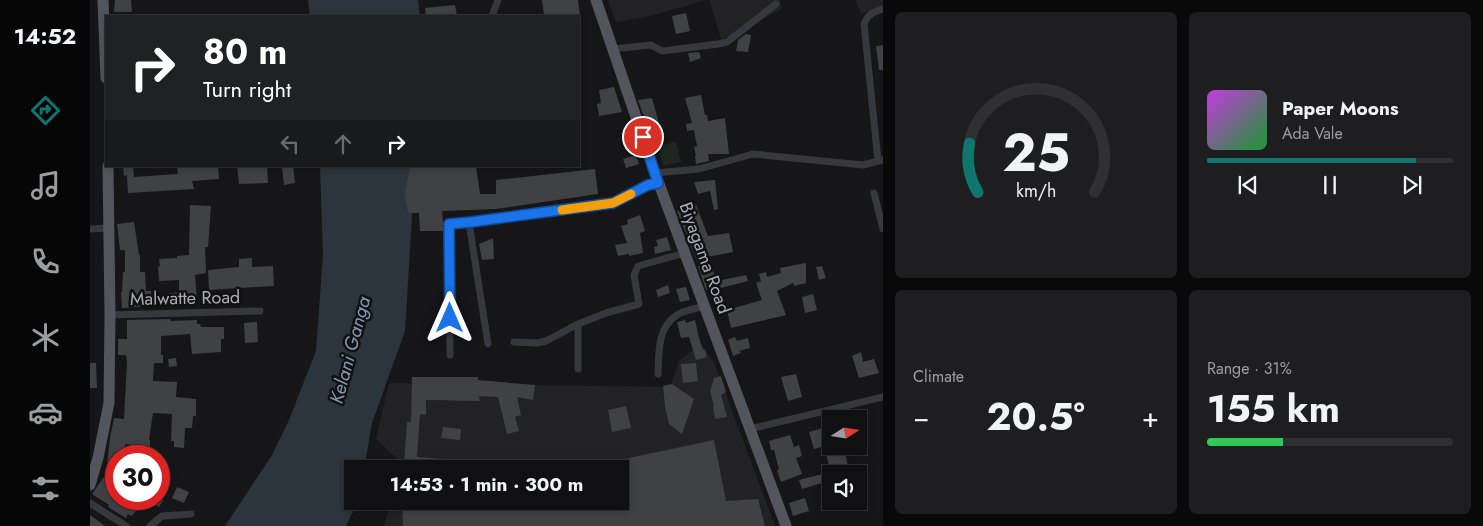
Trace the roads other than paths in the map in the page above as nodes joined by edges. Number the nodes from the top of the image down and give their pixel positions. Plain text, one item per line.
1 (103, 0) edge
2 (498, 0) edge
3 (596, 0) edge
4 (776, 4) dead end
5 (883, 9) edge
6 (492, 15) edge
7 (613, 49) junction
8 (105, 52) edge
9 (881, 160) edge
10 (108, 167) edge
11 (656, 178) junction
12 (874, 192) dead end
13 (471, 222) junction
14 (109, 228) junction
15 (90, 229) edge
16 (883, 229) edge
17 (685, 253) junction
18 (704, 306) junction
19 (260, 311) dead end
20 (110, 315) junction
21 (578, 324) junction
22 (514, 342) dead end
23 (488, 344) dead end
24 (450, 355) dead end
25 (578, 369) dead end
26 (658, 374) dead end
27 (883, 396) edge
28 (750, 429) junction
29 (90, 485) edge
30 (90, 503) edge
31 (190, 514) dead end
32 (126, 526) edge
33 (150, 526) edge
34 (786, 526) edge

1 - 8 main road
2 - 6 street
3 - 7 main road, Biyagama Road
4 - 7 street
5 - 9 street
7 - 11 main road, Biyagama Road
9 - 11 street
10 - 14 main road
11 - 13 street
11 - 17 main road, Biyagama Road
12 - 16 street
13 - 23 street
13 - 24 street
14 - 15 street
14 - 20 main road
17 - 18 main road, Biyagama Road
17 - 21 street
18 - 26 street
18 - 28 main road, Biyagama Road
19 - 20 street, Malwatte Road
20 - 29 main road
21 - 22 street
21 - 25 street
27 - 28 street
28 - 34 main road, Biyagama Road
30 - 32 street
31 - 33 street

